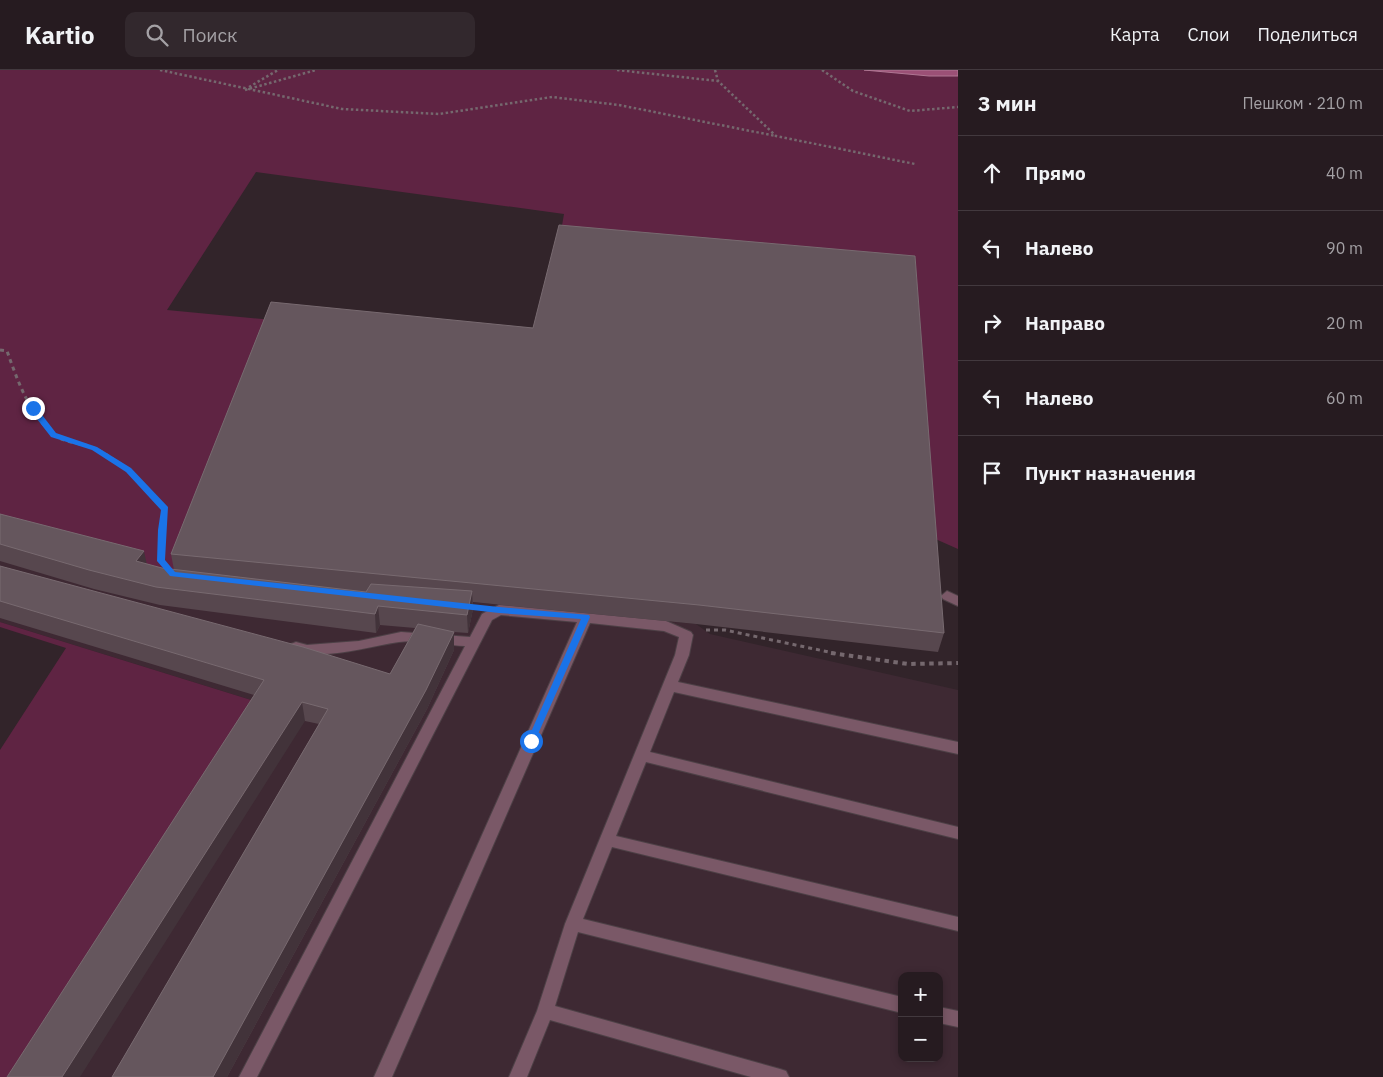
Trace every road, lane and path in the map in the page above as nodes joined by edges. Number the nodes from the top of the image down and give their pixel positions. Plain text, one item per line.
1 (160, 70) edge
2 (278, 70) edge
3 (316, 70) edge
4 (617, 70) edge
5 (715, 70) edge
6 (822, 70) edge
7 (718, 81) junction
8 (244, 90) junction
9 (958, 107) edge
10 (776, 136) junction
11 (915, 164) dead end
12 (0, 350) edge
13 (173, 574) edge
14 (586, 617) junction
15 (686, 635) junction
16 (474, 642) junction
17 (287, 645) edge
18 (958, 663) edge
19 (670, 686) junction
20 (958, 748) edge
21 (643, 756) junction
22 (958, 833) edge
23 (608, 840) junction
24 (573, 924) junction
25 (958, 924) edge
26 (898, 1004) edge
27 (545, 1011) junction
28 (943, 1016) edge
29 (958, 1019) edge
30 (248, 1077) edge
31 (383, 1077) edge
32 (518, 1077) edge
33 (780, 1077) edge

1 - 8 path
2 - 8 path
3 - 8 path
4 - 7 path
5 - 7 path
6 - 9 path
7 - 10 path
8 - 10 path
10 - 11 path
12 - 13 path
14 - 15 lane
14 - 16 lane
14 - 31 lane
15 - 18 path
15 - 19 lane
16 - 17 lane
16 - 30 lane
19 - 20 lane
19 - 21 lane
21 - 22 lane
21 - 23 lane
23 - 24 lane
23 - 25 lane
24 - 26 lane
24 - 27 lane
27 - 32 lane
27 - 33 lane
28 - 29 lane

